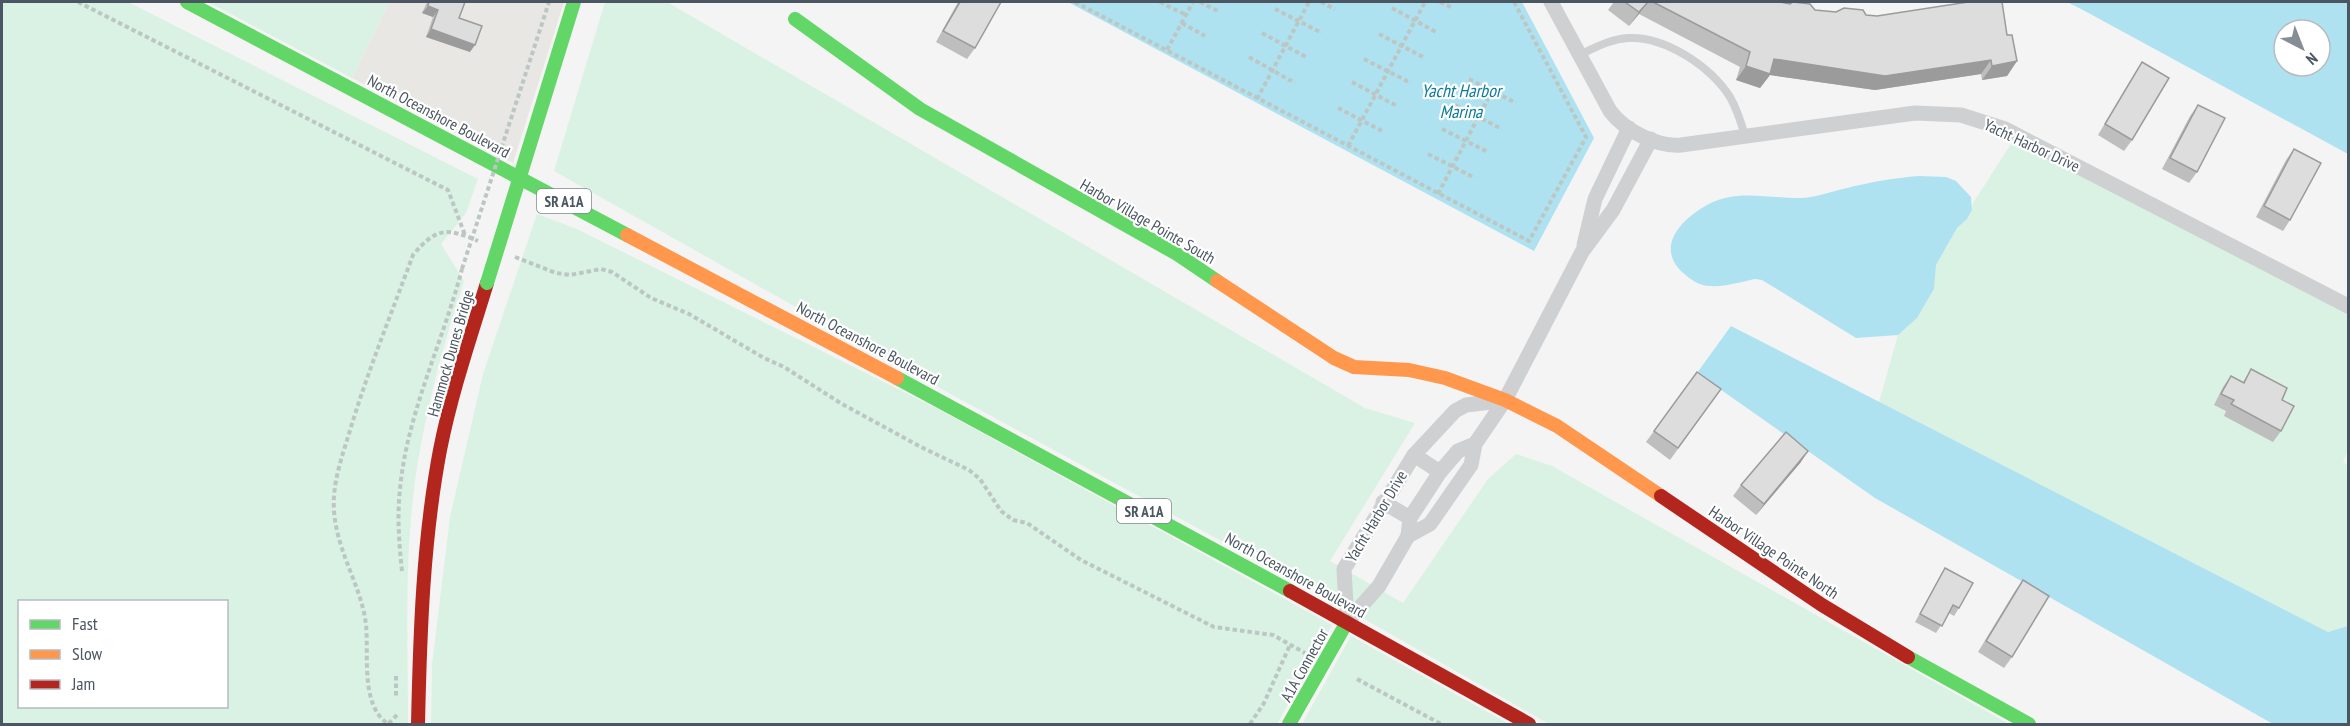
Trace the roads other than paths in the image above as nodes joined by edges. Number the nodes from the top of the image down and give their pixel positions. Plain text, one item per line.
1 (186, 2) edge
2 (574, 2) edge
3 (1551, 2) edge
4 (795, 19) dead end
5 (1579, 55) junction
6 (1629, 128) junction
7 (1745, 136) junction
8 (1651, 139) junction
9 (1582, 252) junction
10 (2349, 306) edge
11 (1505, 400) junction
12 (1475, 444) junction
13 (1414, 455) junction
14 (1440, 472) junction
15 (1383, 502) junction
16 (1410, 518) junction
17 (1408, 536) junction
18 (1347, 622) junction
19 (418, 724) edge
20 (1289, 724) edge
21 (1529, 724) edge
22 (2029, 724) edge

1 - 18 main road, North Oceanshore Boulevard / SR A1A
2 - 19 main road, Hammock Dunes Bridge, bridge
3 - 5 street, Yacht Harbor Drive
4 - 11 main road, Harbor Village Pointe South
5 - 6 street, Yacht Harbor Drive
5 - 7 lane
6 - 8 street, Yacht Harbor Drive
6 - 9 street, Yacht Harbor Drive
7 - 8 street, Yacht Harbor Drive
7 - 10 street, Yacht Harbor Drive
8 - 9 street, Yacht Harbor Drive
9 - 11 street, Yacht Harbor Drive
11 - 12 street, Yacht Harbor Drive
11 - 13 street, Yacht Harbor Drive
11 - 22 main road, Harbor Village Pointe North
12 - 14 street, Yacht Harbor Drive
12 - 17 street, Yacht Harbor Drive
13 - 14 street
13 - 15 street, Yacht Harbor Drive
14 - 16 street, Yacht Harbor Drive
15 - 16 street
15 - 18 street, Yacht Harbor Drive
16 - 17 street, Yacht Harbor Drive
17 - 18 street, Yacht Harbor Drive
18 - 20 main road, A1A Connector
18 - 21 main road, North Oceanshore Boulevard / SR A1A

